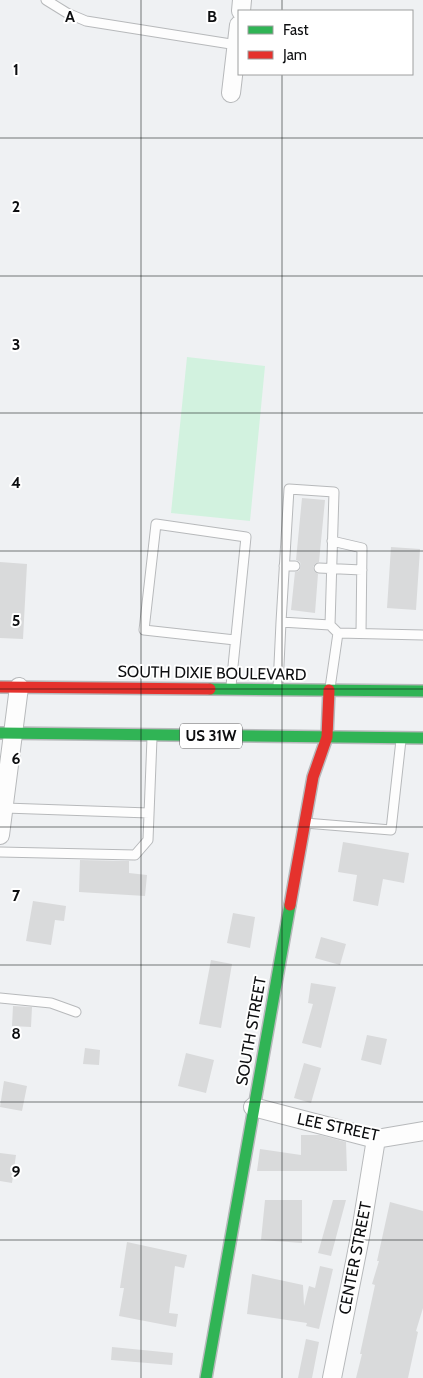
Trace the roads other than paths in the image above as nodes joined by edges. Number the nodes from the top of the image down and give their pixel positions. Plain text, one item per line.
1 (46, 0) edge
2 (238, 35) edge
3 (237, 45) junction
4 (231, 94) dead end
5 (332, 541) junction
6 (284, 566) junction
7 (295, 566) dead end
8 (319, 568) dead end
9 (331, 569) junction
10 (362, 570) junction
11 (281, 622) junction
12 (330, 625) junction
13 (338, 633) junction
14 (361, 633) junction
15 (423, 635) edge
16 (235, 640) junction
17 (0, 687) edge
18 (19, 687) junction
19 (231, 689) junction
20 (278, 689) junction
21 (329, 690) junction
22 (423, 691) edge
23 (7, 733) edge
24 (152, 736) junction
25 (327, 737) junction
26 (401, 738) junction
27 (423, 738) edge
28 (5, 808) junction
29 (149, 813) junction
30 (305, 823) junction
31 (0, 835) edge
32 (0, 852) edge
33 (0, 998) edge
34 (76, 1012) dead end
35 (253, 1107) junction
36 (423, 1131) edge
37 (376, 1138) junction
38 (206, 1378) edge
39 (332, 1378) edge

1 - 3 lane
2 - 3 street
3 - 4 street
5 - 6 lane
5 - 9 lane
5 - 10 lane
6 - 7 lane
6 - 11 lane
8 - 9 lane
9 - 10 lane
9 - 12 lane
10 - 14 lane
11 - 12 lane
11 - 20 lane
12 - 13 lane
13 - 14 lane
13 - 21 lane
14 - 15 lane
16 - 16 lane
16 - 19 lane
17 - 18 main road, SOUTH DIXIE BOULEVARD
18 - 19 main road, SOUTH DIXIE BOULEVARD
18 - 23 street
19 - 20 main road, SOUTH DIXIE BOULEVARD
20 - 21 main road, SOUTH DIXIE BOULEVARD
21 - 22 main road, SOUTH DIXIE BOULEVARD
21 - 25 main road, SOUTH STREET
23 - 24 main road, US 31W
23 - 28 street
24 - 25 main road, US 31W
24 - 29 lane
25 - 26 main road, US 31W
25 - 30 main road, SOUTH STREET
26 - 27 main road, US 31W
26 - 30 lane
28 - 29 lane
28 - 31 street
29 - 32 lane
30 - 35 main road, SOUTH STREET
33 - 34 lane
35 - 37 street, LEE STREET
35 - 38 main road, SOUTH STREET
36 - 37 street, LEE STREET
37 - 39 street, CENTER STREET

